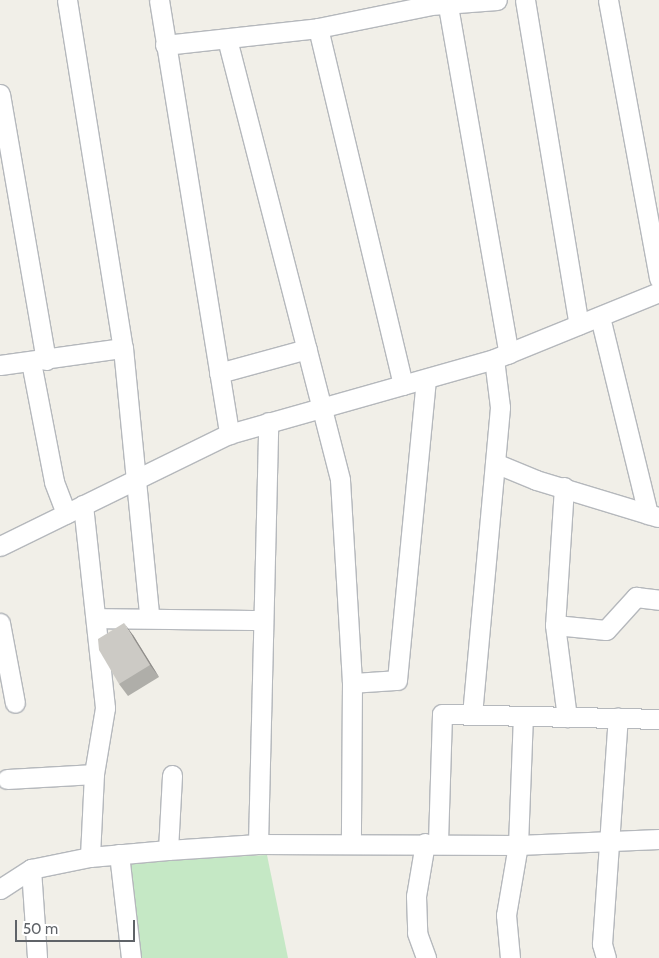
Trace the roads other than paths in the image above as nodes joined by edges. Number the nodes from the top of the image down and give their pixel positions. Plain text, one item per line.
1 (67, 0) edge
2 (159, 0) edge
3 (497, 0) edge
4 (524, 0) edge
5 (608, 0) edge
6 (448, 6) junction
7 (318, 28) junction
8 (226, 39) junction
9 (165, 45) junction
10 (0, 94) edge
11 (659, 278) edge
12 (659, 292) edge
13 (600, 316) junction
14 (579, 325) junction
15 (123, 348) junction
16 (307, 349) junction
17 (502, 357) junction
18 (39, 361) junction
19 (0, 365) edge
20 (219, 372) junction
21 (426, 379) junction
22 (403, 385) junction
23 (323, 407) junction
24 (268, 422) junction
25 (229, 434) junction
26 (495, 463) junction
27 (136, 480) junction
28 (564, 487) junction
29 (83, 505) junction
30 (66, 514) junction
31 (654, 515) edge
32 (0, 546) edge
33 (659, 600) edge
34 (149, 615) junction
35 (96, 618) junction
36 (263, 620) junction
37 (0, 623) edge
38 (554, 625) junction
39 (352, 683) junction
40 (15, 703) dead end
41 (472, 714) junction
42 (523, 716) junction
43 (566, 717) junction
44 (618, 718) junction
45 (659, 719) edge
46 (94, 774) junction
47 (172, 774) dead end
48 (7, 779) dead end
49 (659, 839) edge
50 (608, 841) junction
51 (432, 842) junction
52 (351, 843) junction
53 (258, 844) junction
54 (518, 845) junction
55 (168, 850) junction
56 (119, 854) junction
57 (90, 857) junction
58 (31, 870) junction
59 (0, 889) edge
60 (37, 958) edge
61 (131, 958) edge
62 (426, 958) edge
63 (510, 958) edge
64 (606, 958) edge

1 - 15 street
2 - 9 street
3 - 6 street
4 - 14 street
5 - 11 street
6 - 7 street
6 - 17 street
7 - 8 street
7 - 22 street
8 - 9 street
8 - 16 street
9 - 20 street
10 - 18 street
12 - 13 street
13 - 14 street
13 - 31 street
14 - 17 street
15 - 18 street
15 - 27 street
16 - 20 street
16 - 23 street
17 - 21 street
17 - 26 street
18 - 19 street
18 - 30 street
20 - 25 street
21 - 22 street
21 - 39 street
22 - 23 street
23 - 24 street
23 - 39 street
24 - 25 street
24 - 36 street
25 - 27 street
26 - 28 street
26 - 41 street
27 - 29 street
27 - 34 street
28 - 31 street
28 - 38 street
29 - 30 street
29 - 35 street
30 - 32 street
33 - 38 street
34 - 35 street
34 - 36 street
35 - 46 street
36 - 53 street
37 - 40 street
38 - 43 street
39 - 52 street
41 - 42 street
41 - 51 street
42 - 43 street
42 - 54 street
43 - 44 street
44 - 45 street
44 - 50 street
46 - 48 street
46 - 57 street
47 - 55 street
49 - 50 street
50 - 54 street
50 - 64 street
51 - 52 street
51 - 54 street
51 - 62 street
52 - 53 street
53 - 55 street
54 - 63 street
55 - 56 street
56 - 57 street
56 - 61 street
57 - 58 street
58 - 59 street
58 - 60 street

